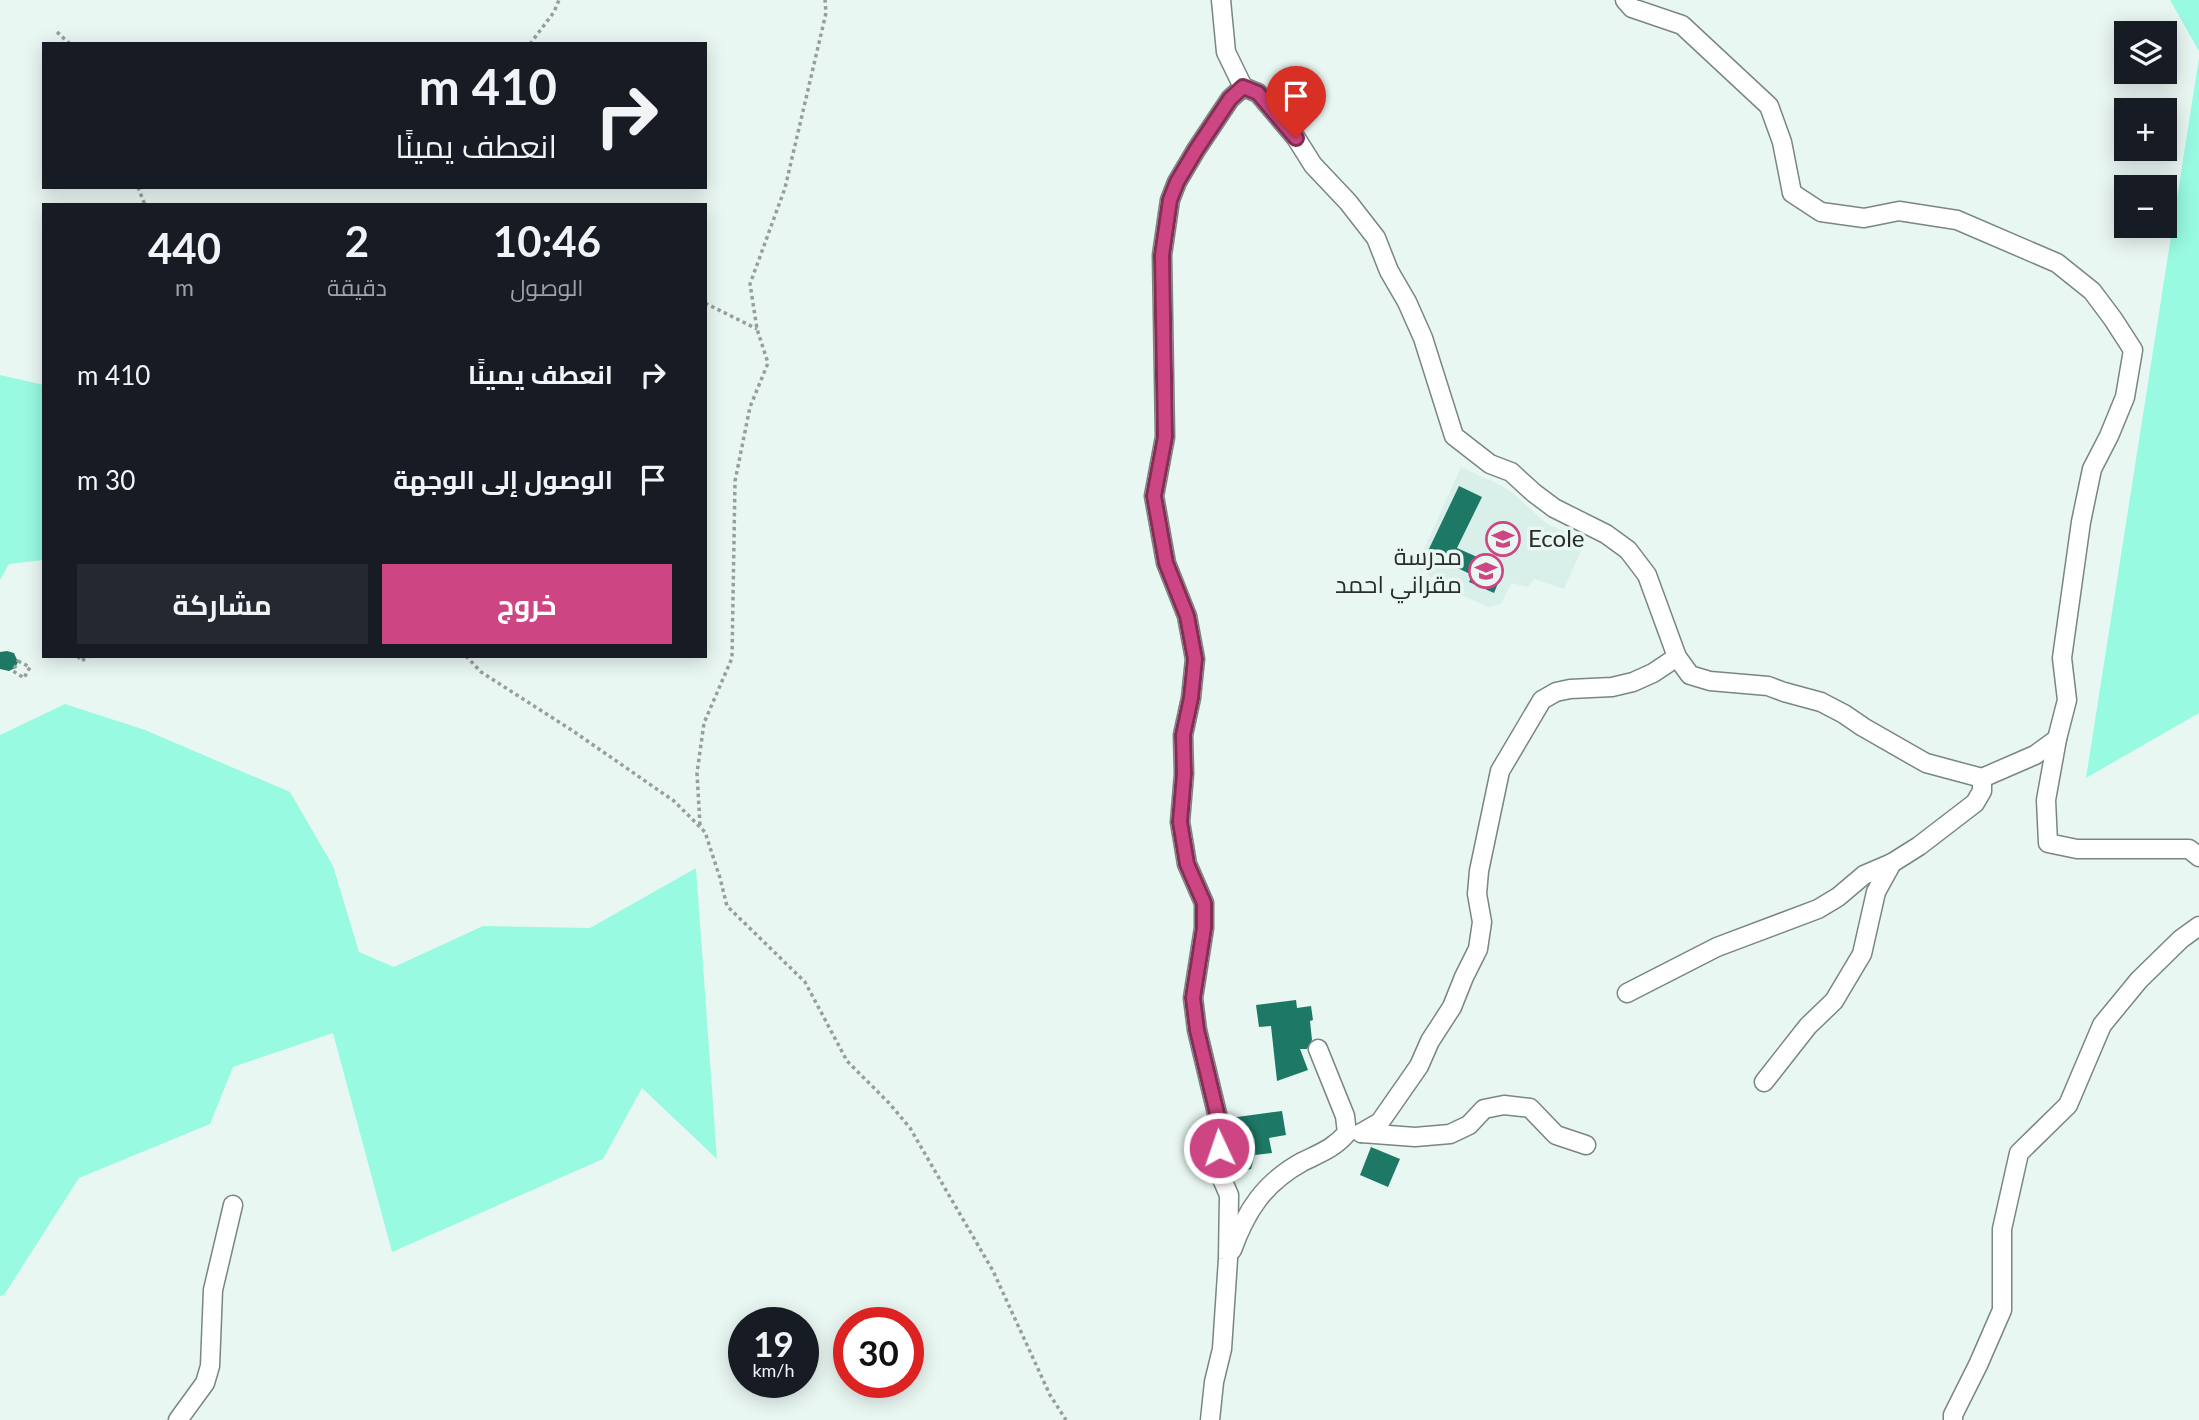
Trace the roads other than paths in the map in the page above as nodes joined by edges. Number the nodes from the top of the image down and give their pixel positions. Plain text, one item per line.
1 (1221, 0) edge
2 (1625, 0) edge
3 (1243, 87) junction
4 (1677, 657) junction
5 (2057, 739) junction
6 (1982, 778) junction
7 (2199, 857) edge
8 (1892, 863) junction
9 (2199, 926) edge
10 (1627, 993) dead end
11 (1318, 1049) dead end
12 (1763, 1082) dead end
13 (1354, 1133) junction
14 (1586, 1145) dead end
15 (233, 1205) dead end
16 (1228, 1259) junction
17 (178, 1420) edge
18 (1210, 1420) edge
19 (1952, 1420) edge

1 - 3 street
2 - 5 street
3 - 4 street
3 - 16 street
4 - 6 street
4 - 13 street
5 - 6 street
5 - 7 street
6 - 8 street
8 - 10 street
8 - 12 street
9 - 19 street
11 - 13 street
13 - 14 street
13 - 16 street
15 - 17 street
16 - 18 street

